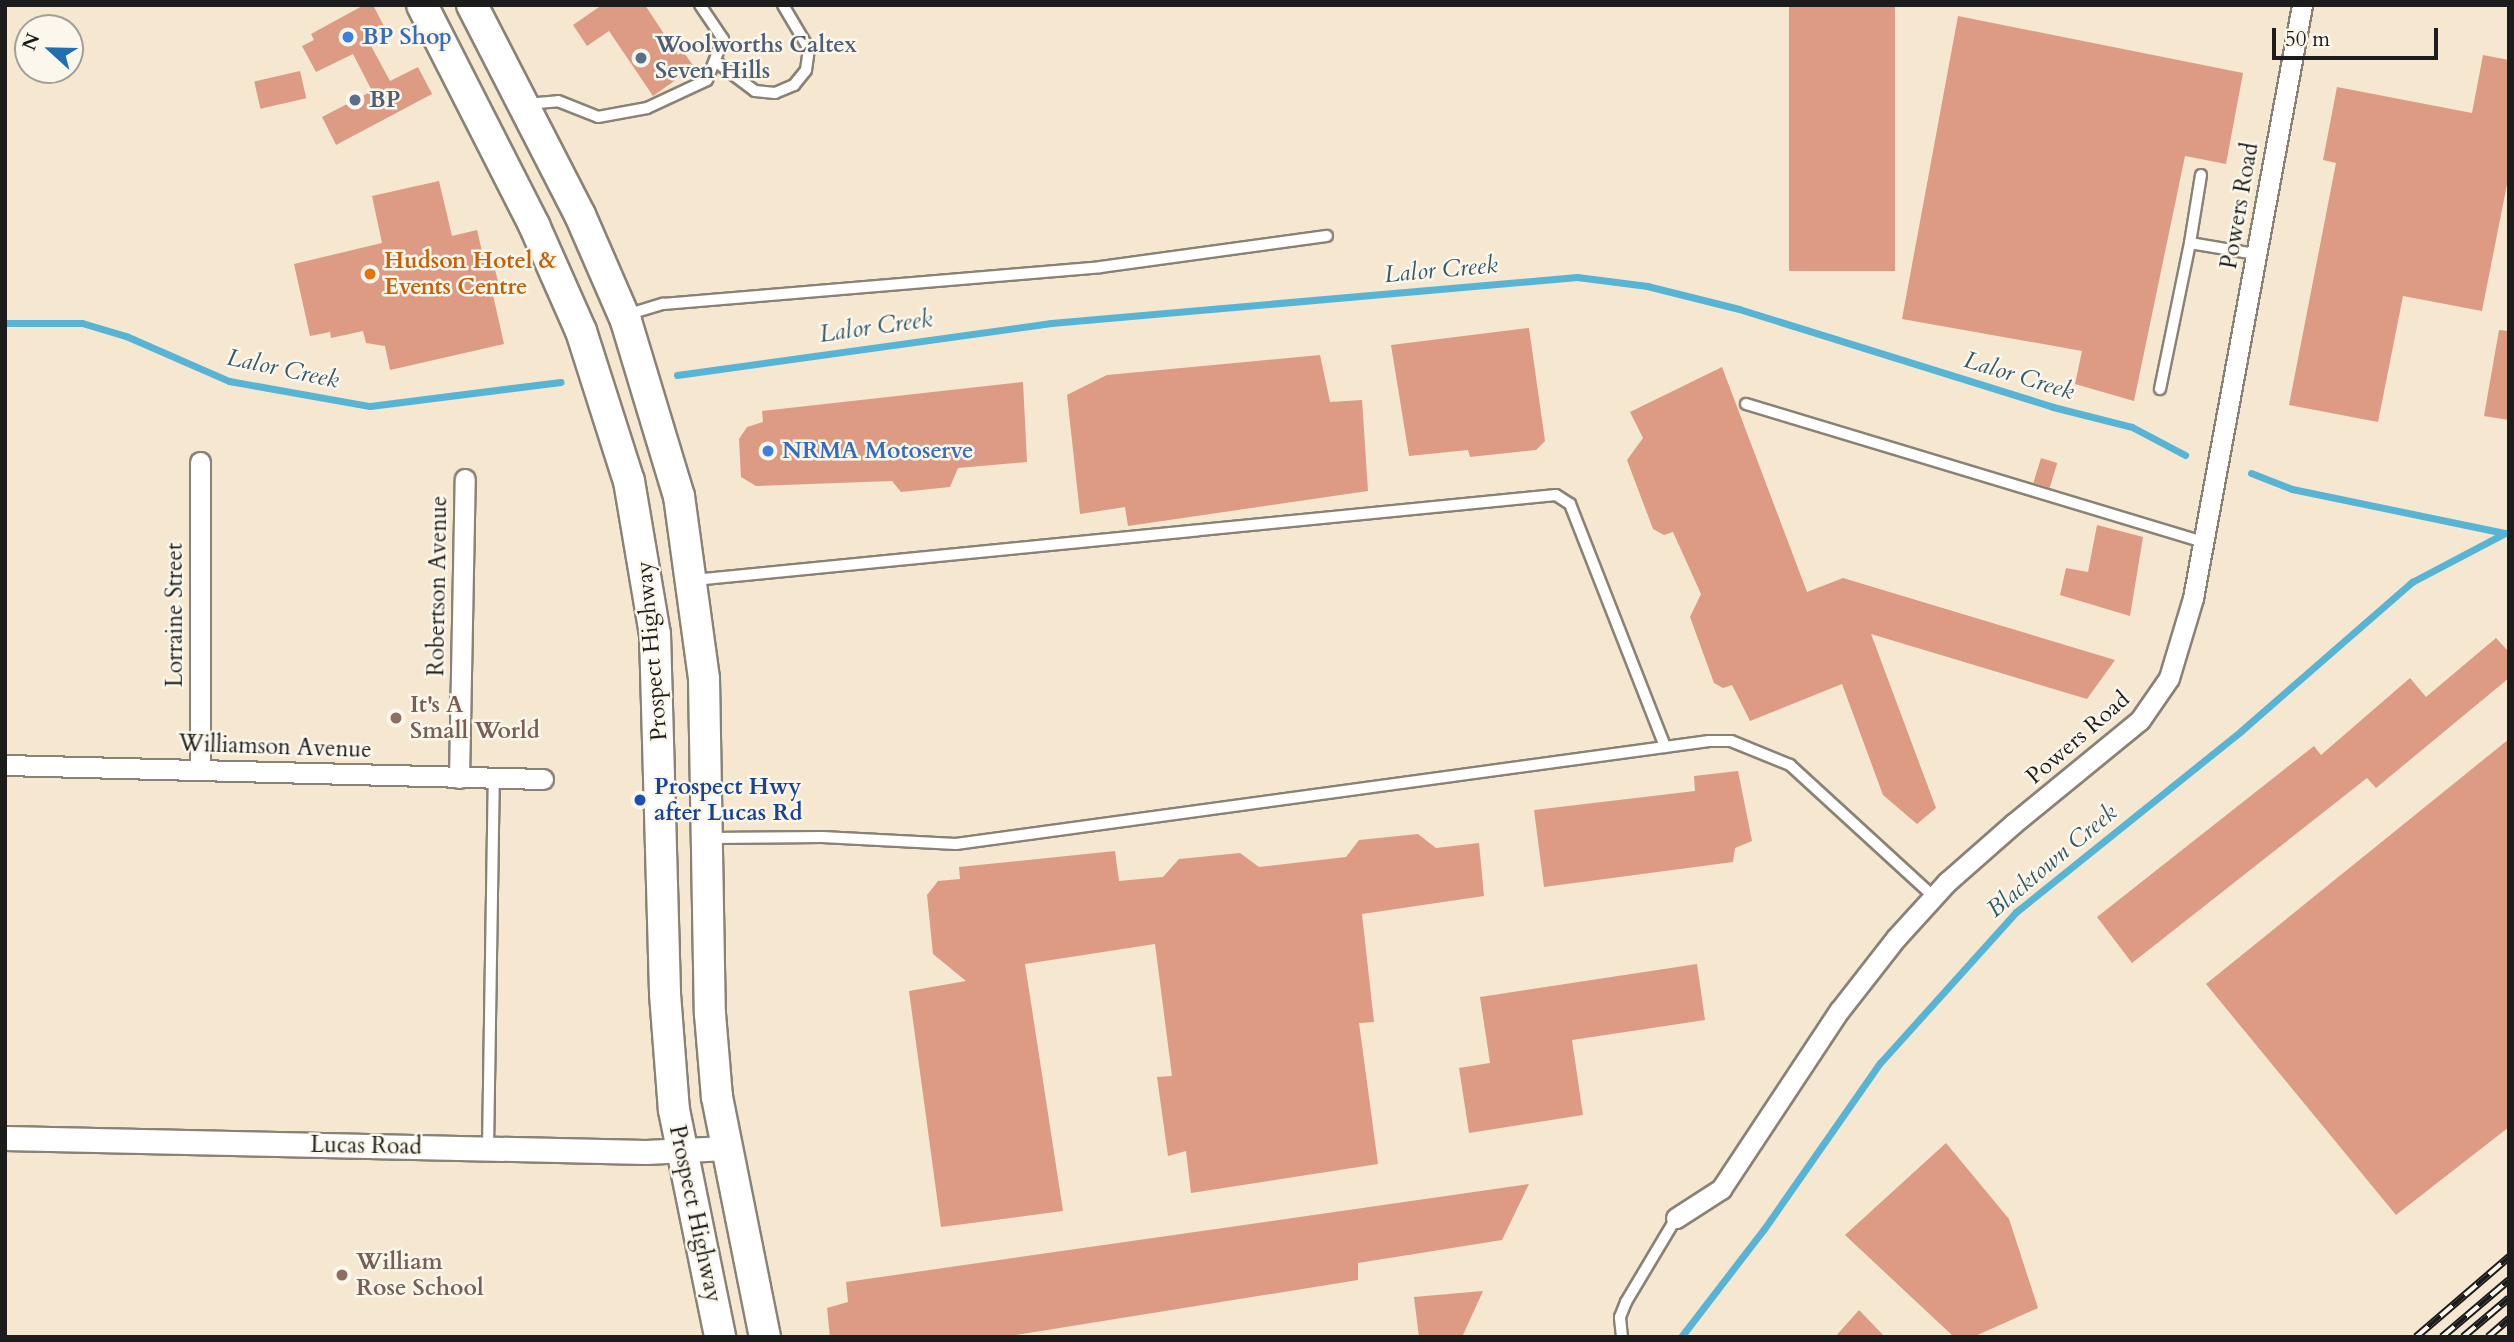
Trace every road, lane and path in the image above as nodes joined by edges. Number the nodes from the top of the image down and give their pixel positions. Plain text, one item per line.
1 (422, 5) edge
2 (472, 5) edge
3 (700, 5) edge
4 (783, 5) edge
5 (2302, 5) edge
6 (715, 61) junction
7 (524, 105) junction
8 (2201, 175) dead end
9 (1327, 236) dead end
10 (2190, 243) junction
11 (2256, 254) junction
12 (624, 316) junction
13 (2160, 389) dead end
14 (1746, 404) dead end
15 (200, 462) dead end
16 (465, 479) dead end
17 (2203, 542) junction
18 (693, 580) junction
19 (1665, 747) junction
20 (5, 765) edge
21 (200, 768) junction
22 (459, 778) junction
23 (494, 778) junction
24 (542, 779) dead end
25 (707, 838) junction
26 (1934, 897) junction
27 (5, 1138) edge
28 (726, 1148) junction
29 (488, 1149) junction
30 (682, 1150) junction
31 (1676, 1219) joint
32 (720, 1337) edge
33 (765, 1337) edge
34 (1622, 1337) edge

1 - 30 main road, Prospect Highway
2 - 7 main road, Prospect Highway
3 - 6 lane
4 - 6 lane
5 - 11 street, Powers Road
6 - 7 lane
7 - 12 main road, Prospect Highway
8 - 10 lane
9 - 12 lane
10 - 11 lane
10 - 13 lane
11 - 17 street, Powers Road
12 - 18 main road, Prospect Highway
14 - 17 lane
15 - 21 street, Lorraine Street
16 - 22 street, Robertson Avenue
17 - 26 street, Powers Road
18 - 19 lane
18 - 25 main road, Prospect Highway
19 - 25 lane
19 - 26 lane
20 - 21 street, Williamson Avenue
21 - 22 street, Williamson Avenue
22 - 23 street, Williamson Avenue
23 - 24 street, Williamson Avenue
23 - 29 lane
25 - 28 main road, Prospect Highway
26 - 31 street, Powers Road
27 - 29 street, Lucas Road
28 - 30 street, Lucas Road
28 - 33 main road, Prospect Highway
29 - 30 street, Lucas Road
30 - 32 main road, Prospect Highway
31 - 34 lane

